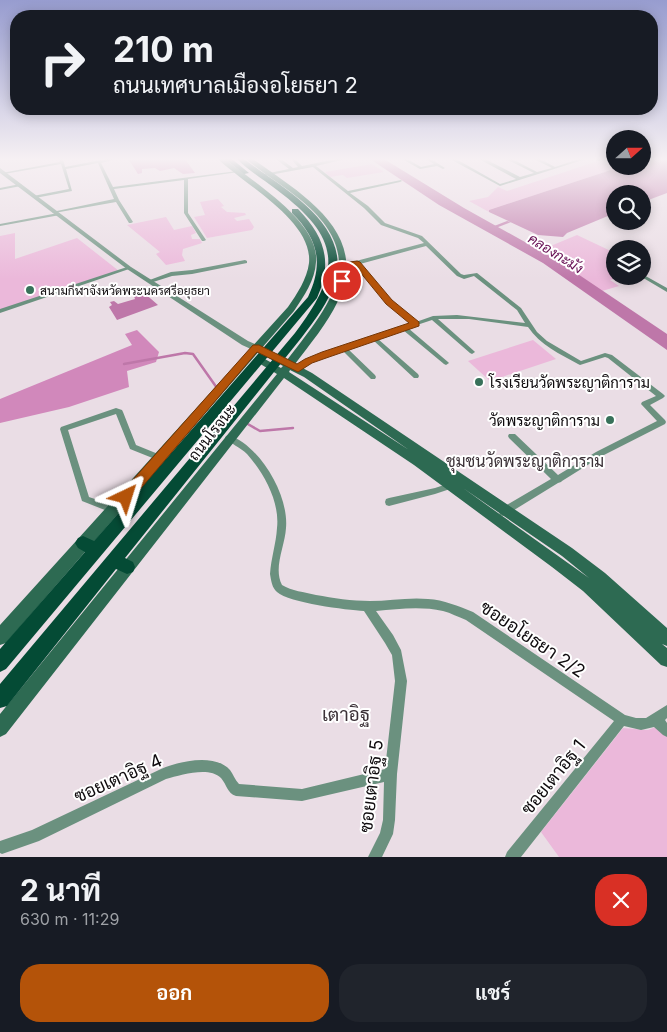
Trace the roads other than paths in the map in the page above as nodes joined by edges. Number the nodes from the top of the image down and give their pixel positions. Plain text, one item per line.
1 (38, 199) edge
2 (186, 199) edge
3 (270, 199) edge
4 (278, 199) edge
5 (291, 199) edge
6 (300, 199) edge
7 (356, 199) edge
8 (117, 200) joint
9 (56, 213) junction
10 (131, 222) dead end
11 (0, 225) edge
12 (204, 240) dead end
13 (427, 244) junction
14 (245, 262) dead end
15 (357, 263) junction
16 (344, 265) junction
17 (129, 268) junction
18 (651, 280) edge
19 (150, 281) junction
20 (667, 290) edge
21 (0, 311) edge
22 (433, 318) junction
23 (415, 324) junction
24 (529, 325) junction
25 (404, 328) junction
26 (374, 338) junction
27 (344, 348) junction
28 (472, 352) dead end
29 (258, 354) junction
30 (446, 363) dead end
31 (284, 367) junction
32 (416, 376) dead end
33 (373, 377) dead end
34 (231, 405) junction
35 (512, 436) dead end
36 (229, 438) junction
37 (160, 458) junction
38 (558, 480) junction
39 (450, 486) junction
40 (388, 502) dead end
41 (115, 510) junction
42 (500, 514) junction
43 (90, 547) junction
44 (121, 563) junction
45 (367, 606) junction
46 (0, 637) edge
47 (667, 638) edge
48 (667, 659) edge
49 (0, 663) edge
50 (0, 699) edge
51 (667, 711) edge
52 (622, 720) junction
53 (656, 720) junction
54 (0, 728) edge
55 (667, 731) edge
56 (391, 774) junction
57 (2, 848) dead end
58 (375, 857) edge
59 (512, 857) edge

1 - 9 street
2 - 12 street
3 - 29 main road, ถนนโรจนะ
4 - 29 main road, ถนนโรจนะ
5 - 31 main road, ถนนโรจนะ
6 - 16 main road, ถนนโรจนะ
7 - 13 street
8 - 9 street
8 - 10 street
9 - 11 street
9 - 17 street
13 - 15 street
13 - 24 street
14 - 19 street
15 - 16 street
15 - 23 street
16 - 31 main road, ถนนโรจนะ
17 - 19 street
17 - 21 street
18 - 20 street
19 - 29 street
22 - 23 street
22 - 24 street
22 - 28 street
23 - 25 street
24 - 38 street
25 - 26 street
25 - 30 street
26 - 27 street
26 - 32 street
27 - 31 street
27 - 33 street
29 - 31 main road
29 - 34 main road, ถนนโรจนะ
31 - 34 main road, ถนนโรจนะ
31 - 39 main road
31 - 42 main road
34 - 36 main road, ถนนโรจนะ
34 - 37 main road, ถนนโรจนะ
34 - 43 main road, ถนนโรจนะ
34 - 44 main road, ถนนโรจนะ
35 - 38 street
36 - 44 main road, ถนนโรจนะ
36 - 45 street, ซอยอโยธยา 2/2
37 - 41 main road, ถนนโรจนะ
37 - 41 street
38 - 42 street
39 - 40 street
39 - 42 main road
41 - 43 main road, ถนนโรจนะ
42 - 47 main road
42 - 48 main road
43 - 46 main road, ถนนโรจนะ
43 - 49 main road, ถนนโรจนะ
44 - 50 main road, ถนนโรจนะ
44 - 54 main road, ถนนโรจนะ
45 - 52 street, ซอยอโยธยา 2/2
45 - 56 street, ซอยเตาอิฐ 5
51 - 53 street
52 - 53 street, ซอยอโยธยา 2/2
52 - 59 street, ซอยเตาอิฐ 1
53 - 55 street
56 - 57 street, ซอยเตาอิฐ 4
56 - 58 street, ซอยเตาอิฐ 5

